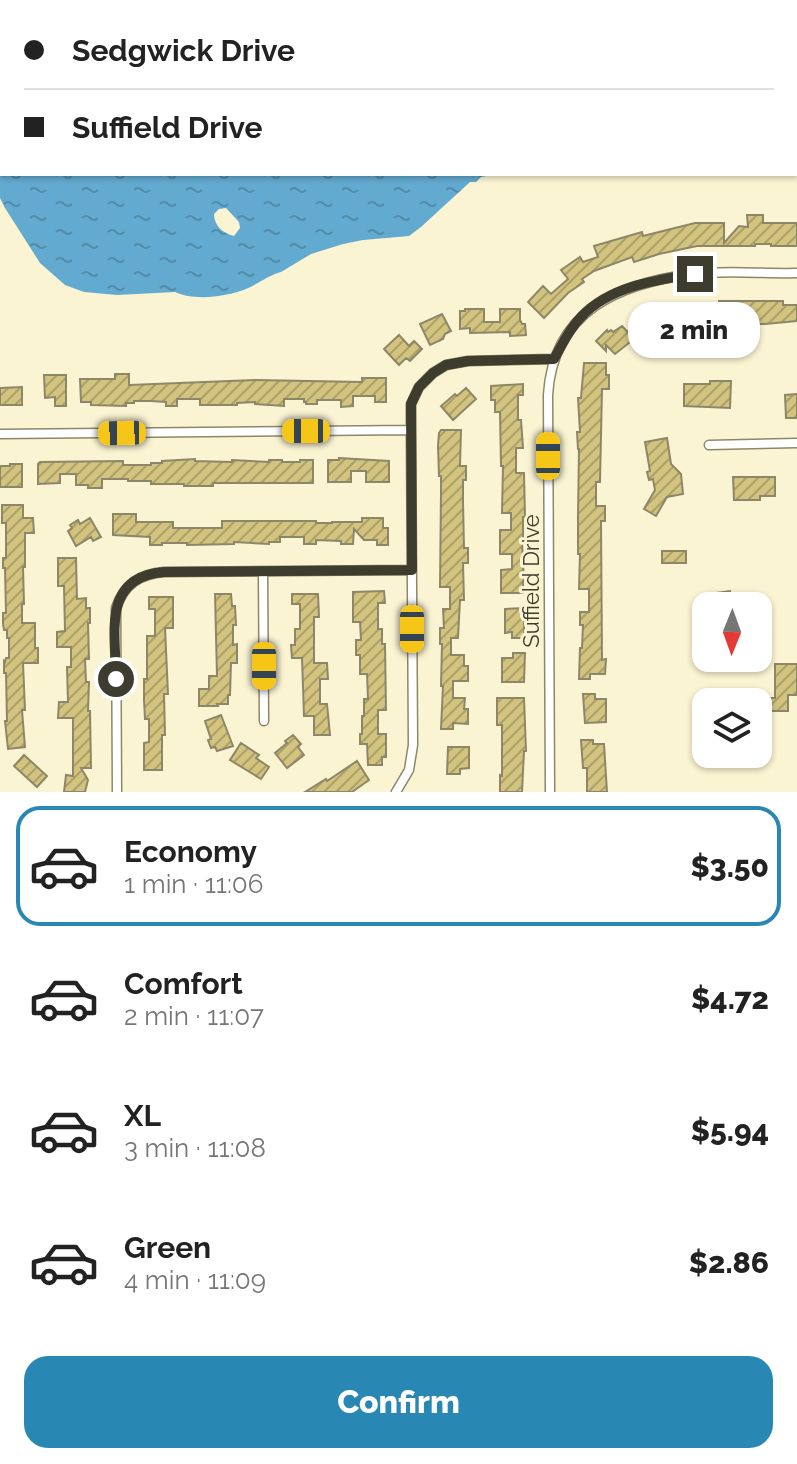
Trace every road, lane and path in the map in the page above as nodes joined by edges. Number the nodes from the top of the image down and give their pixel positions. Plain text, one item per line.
1 (797, 273) edge
2 (554, 359) junction
3 (411, 430) junction
4 (0, 434) edge
5 (797, 443) edge
6 (709, 445) dead end
7 (412, 570) junction
8 (263, 572) junction
9 (264, 721) dead end
10 (117, 792) edge
11 (396, 792) edge
12 (550, 792) edge

1 - 2 street, Suffield Drive
2 - 3 street
2 - 12 street, Suffield Drive
3 - 4 street
3 - 7 street
5 - 6 street
7 - 8 street
7 - 11 street
8 - 9 street
8 - 10 street

